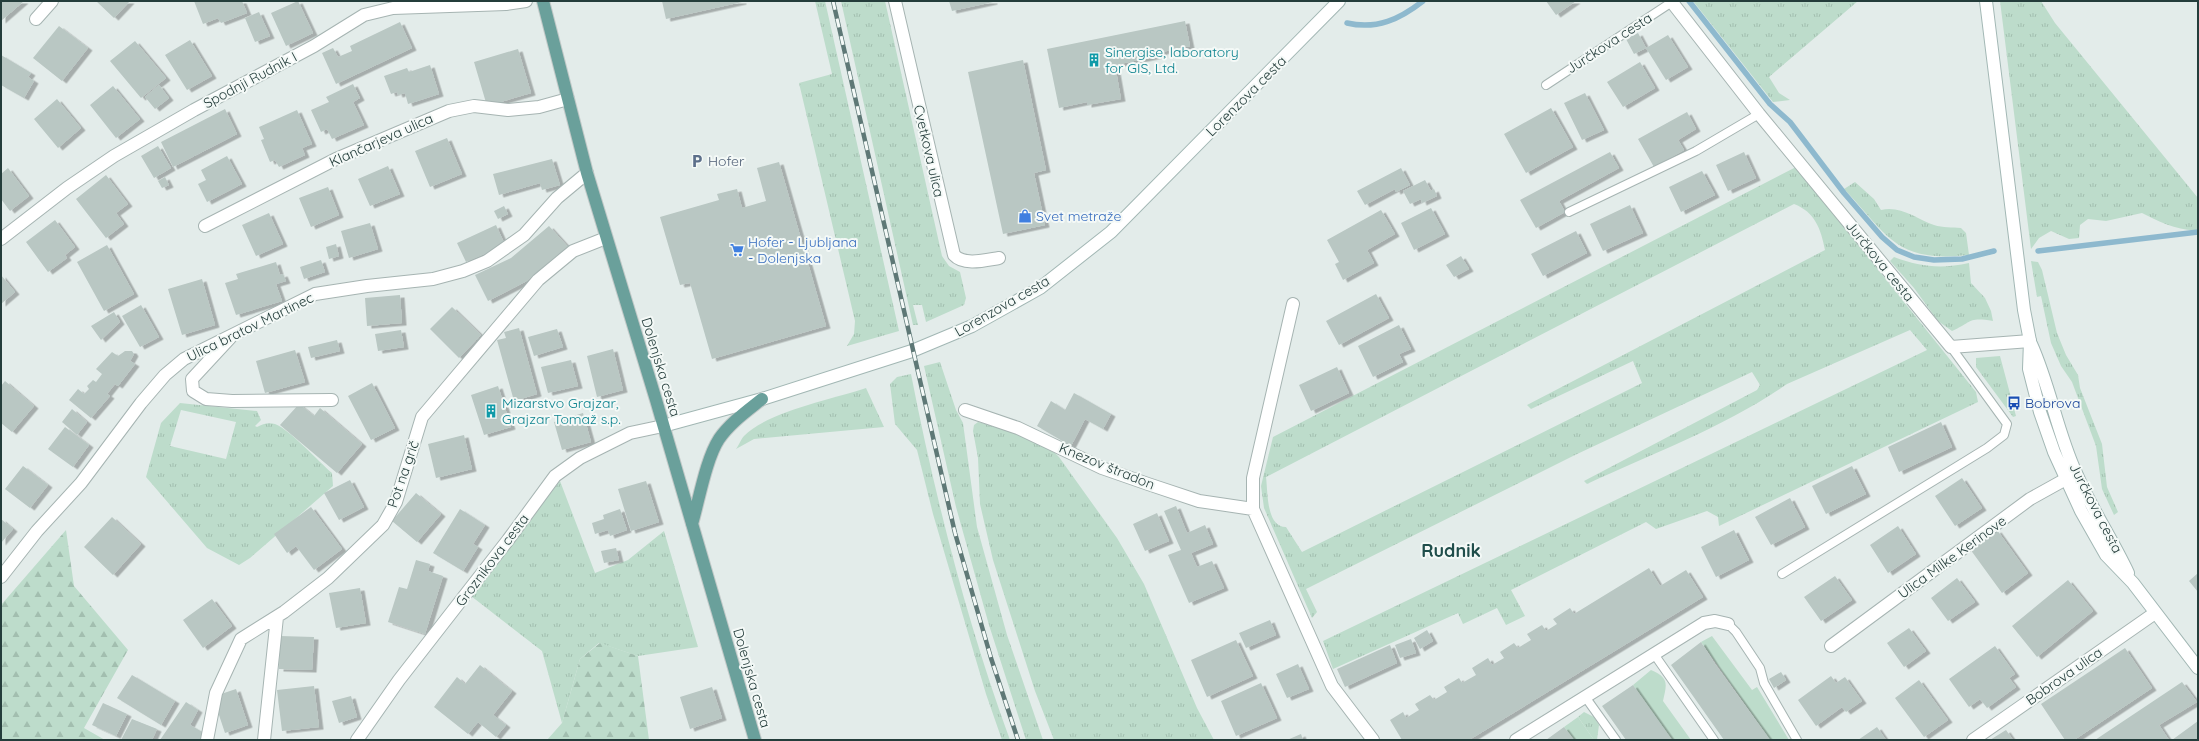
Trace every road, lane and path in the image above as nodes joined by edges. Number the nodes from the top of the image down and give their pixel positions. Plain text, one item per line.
1 (52, 1) edge
2 (526, 1) edge
3 (543, 1) edge
4 (896, 1) edge
5 (1339, 1) edge
6 (1986, 1) edge
7 (1672, 2) edge
8 (36, 19) dead end
9 (1546, 85) dead end
10 (568, 99) junction
11 (1759, 114) junction
12 (587, 173) junction
13 (1569, 212) dead end
14 (205, 226) dead end
15 (606, 238) junction
16 (1, 239) edge
17 (999, 258) dead end
18 (1293, 304) dead end
19 (233, 335) junction
20 (2030, 341) junction
21 (1951, 347) junction
22 (762, 399) junction
23 (332, 400) dead end
24 (965, 410) dead end
25 (663, 426) junction
26 (2071, 476) junction
27 (1253, 509) junction
28 (692, 524) junction
29 (1782, 574) dead end
30 (1, 578) edge
31 (2155, 613) junction
32 (277, 616) junction
33 (1728, 624) joint
34 (1830, 646) dead end
35 (1654, 654) junction
36 (2198, 668) edge
37 (1586, 698) junction
38 (1518, 739) edge
39 (207, 740) edge
40 (264, 740) edge
41 (357, 740) edge
42 (755, 740) edge
43 (1373, 740) edge
44 (1616, 740) edge
45 (1714, 740) edge
46 (1797, 740) edge
47 (1972, 740) edge

1 - 8 street
2 - 16 street, Spodnji Rudnik I
3 - 10 main road, Dolenjska cesta
4 - 17 street, Cvetkova ulica
5 - 22 street, Lorenzova cesta
6 - 20 street, Jurčkova cesta
7 - 9 lane, Jurčkova cesta
7 - 11 street, Jurčkova cesta
10 - 12 main road, Dolenjska cesta
10 - 14 street, Klančarjeva ulica
11 - 13 lane
11 - 21 street, Jurčkova cesta
12 - 15 main road, Dolenjska cesta
12 - 19 street, Ulica bratov Martinec
15 - 25 main road, Dolenjska cesta
15 - 32 street, Pot na grič
18 - 27 street
19 - 23 street
19 - 30 street, Ulica bratov Martinec
20 - 21 street
20 - 26 street, Jurčkova cesta
21 - 29 lane
22 - 25 street, Lorenzova cesta
22 - 28 main road
24 - 27 street, Knezov štradon
25 - 28 main road, Dolenjska cesta
25 - 41 street, Groznikova cesta
26 - 31 street, Jurčkova cesta
26 - 34 street, Ulica Milke Kerinove
27 - 43 street
28 - 42 main road, Dolenjska cesta
31 - 36 street, Jurčkova cesta
31 - 47 street, Bobrova ulica
32 - 39 street, Pot na grič
32 - 40 street
33 - 35 street
33 - 46 lane
35 - 37 street
35 - 45 lane
37 - 38 street
37 - 44 lane

